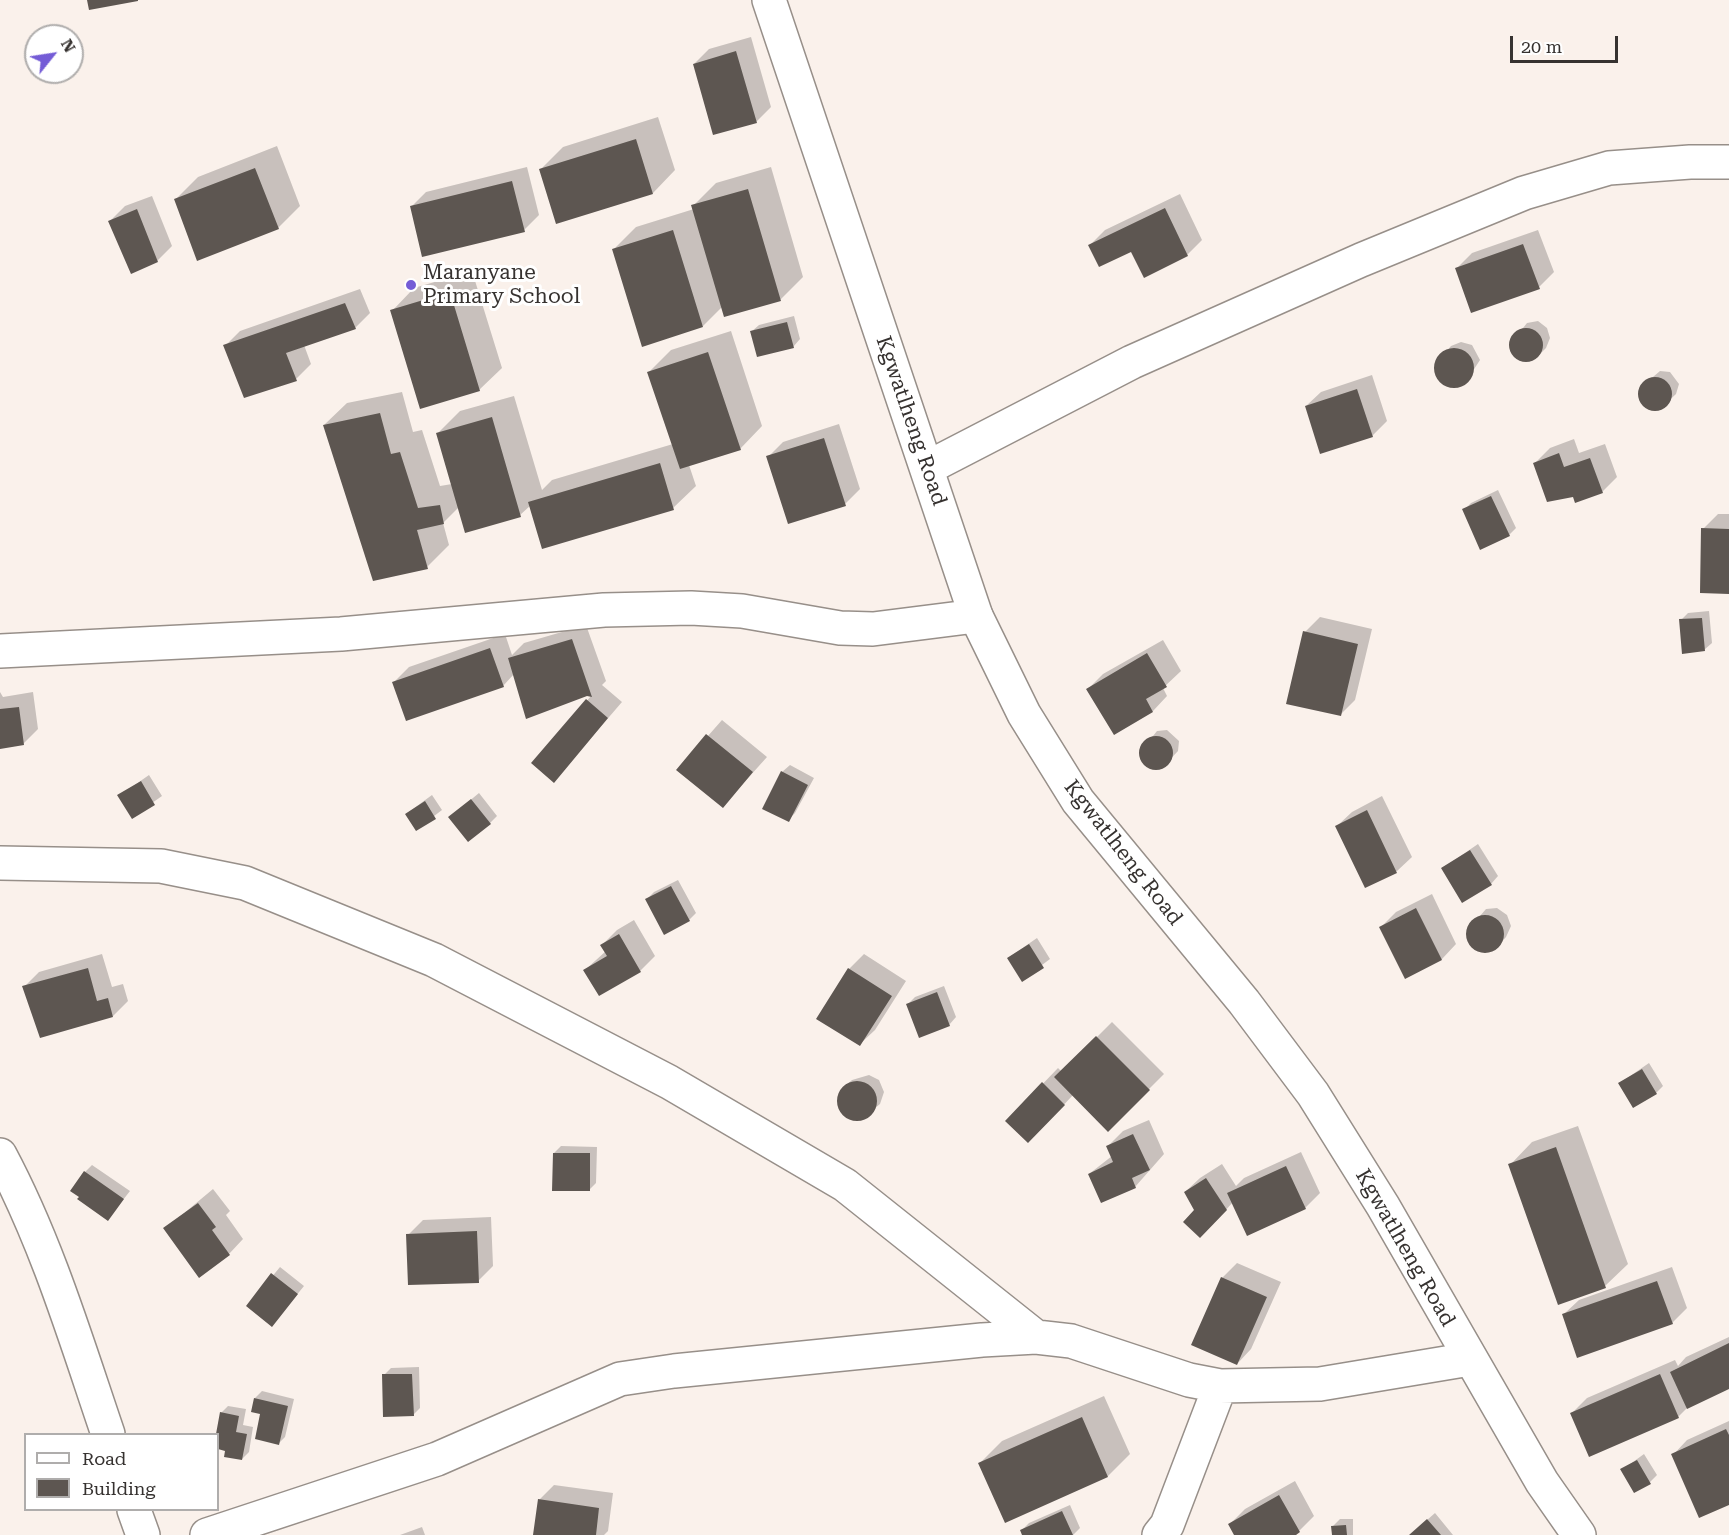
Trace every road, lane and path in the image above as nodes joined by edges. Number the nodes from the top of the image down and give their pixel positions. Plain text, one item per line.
1 (769, 0) edge
2 (1729, 162) edge
3 (927, 468) junction
4 (976, 616) junction
5 (0, 651) edge
6 (0, 863) edge
7 (0, 1155) edge
8 (1036, 1337) junction
9 (1470, 1359) junction
10 (1220, 1386) junction
11 (108, 1433) edge
12 (135, 1511) edge
13 (143, 1535) edge
14 (207, 1535) edge
15 (1158, 1535) edge
16 (1579, 1535) edge

1 - 3 street, Kgwatlheng Road
2 - 3 street
3 - 4 street, Kgwatlheng Road
4 - 5 street
4 - 9 street, Kgwatlheng Road
6 - 8 street
7 - 11 street
8 - 10 street
8 - 14 street
9 - 10 street
9 - 16 street, Kgwatlheng Road
10 - 15 street
12 - 13 street

